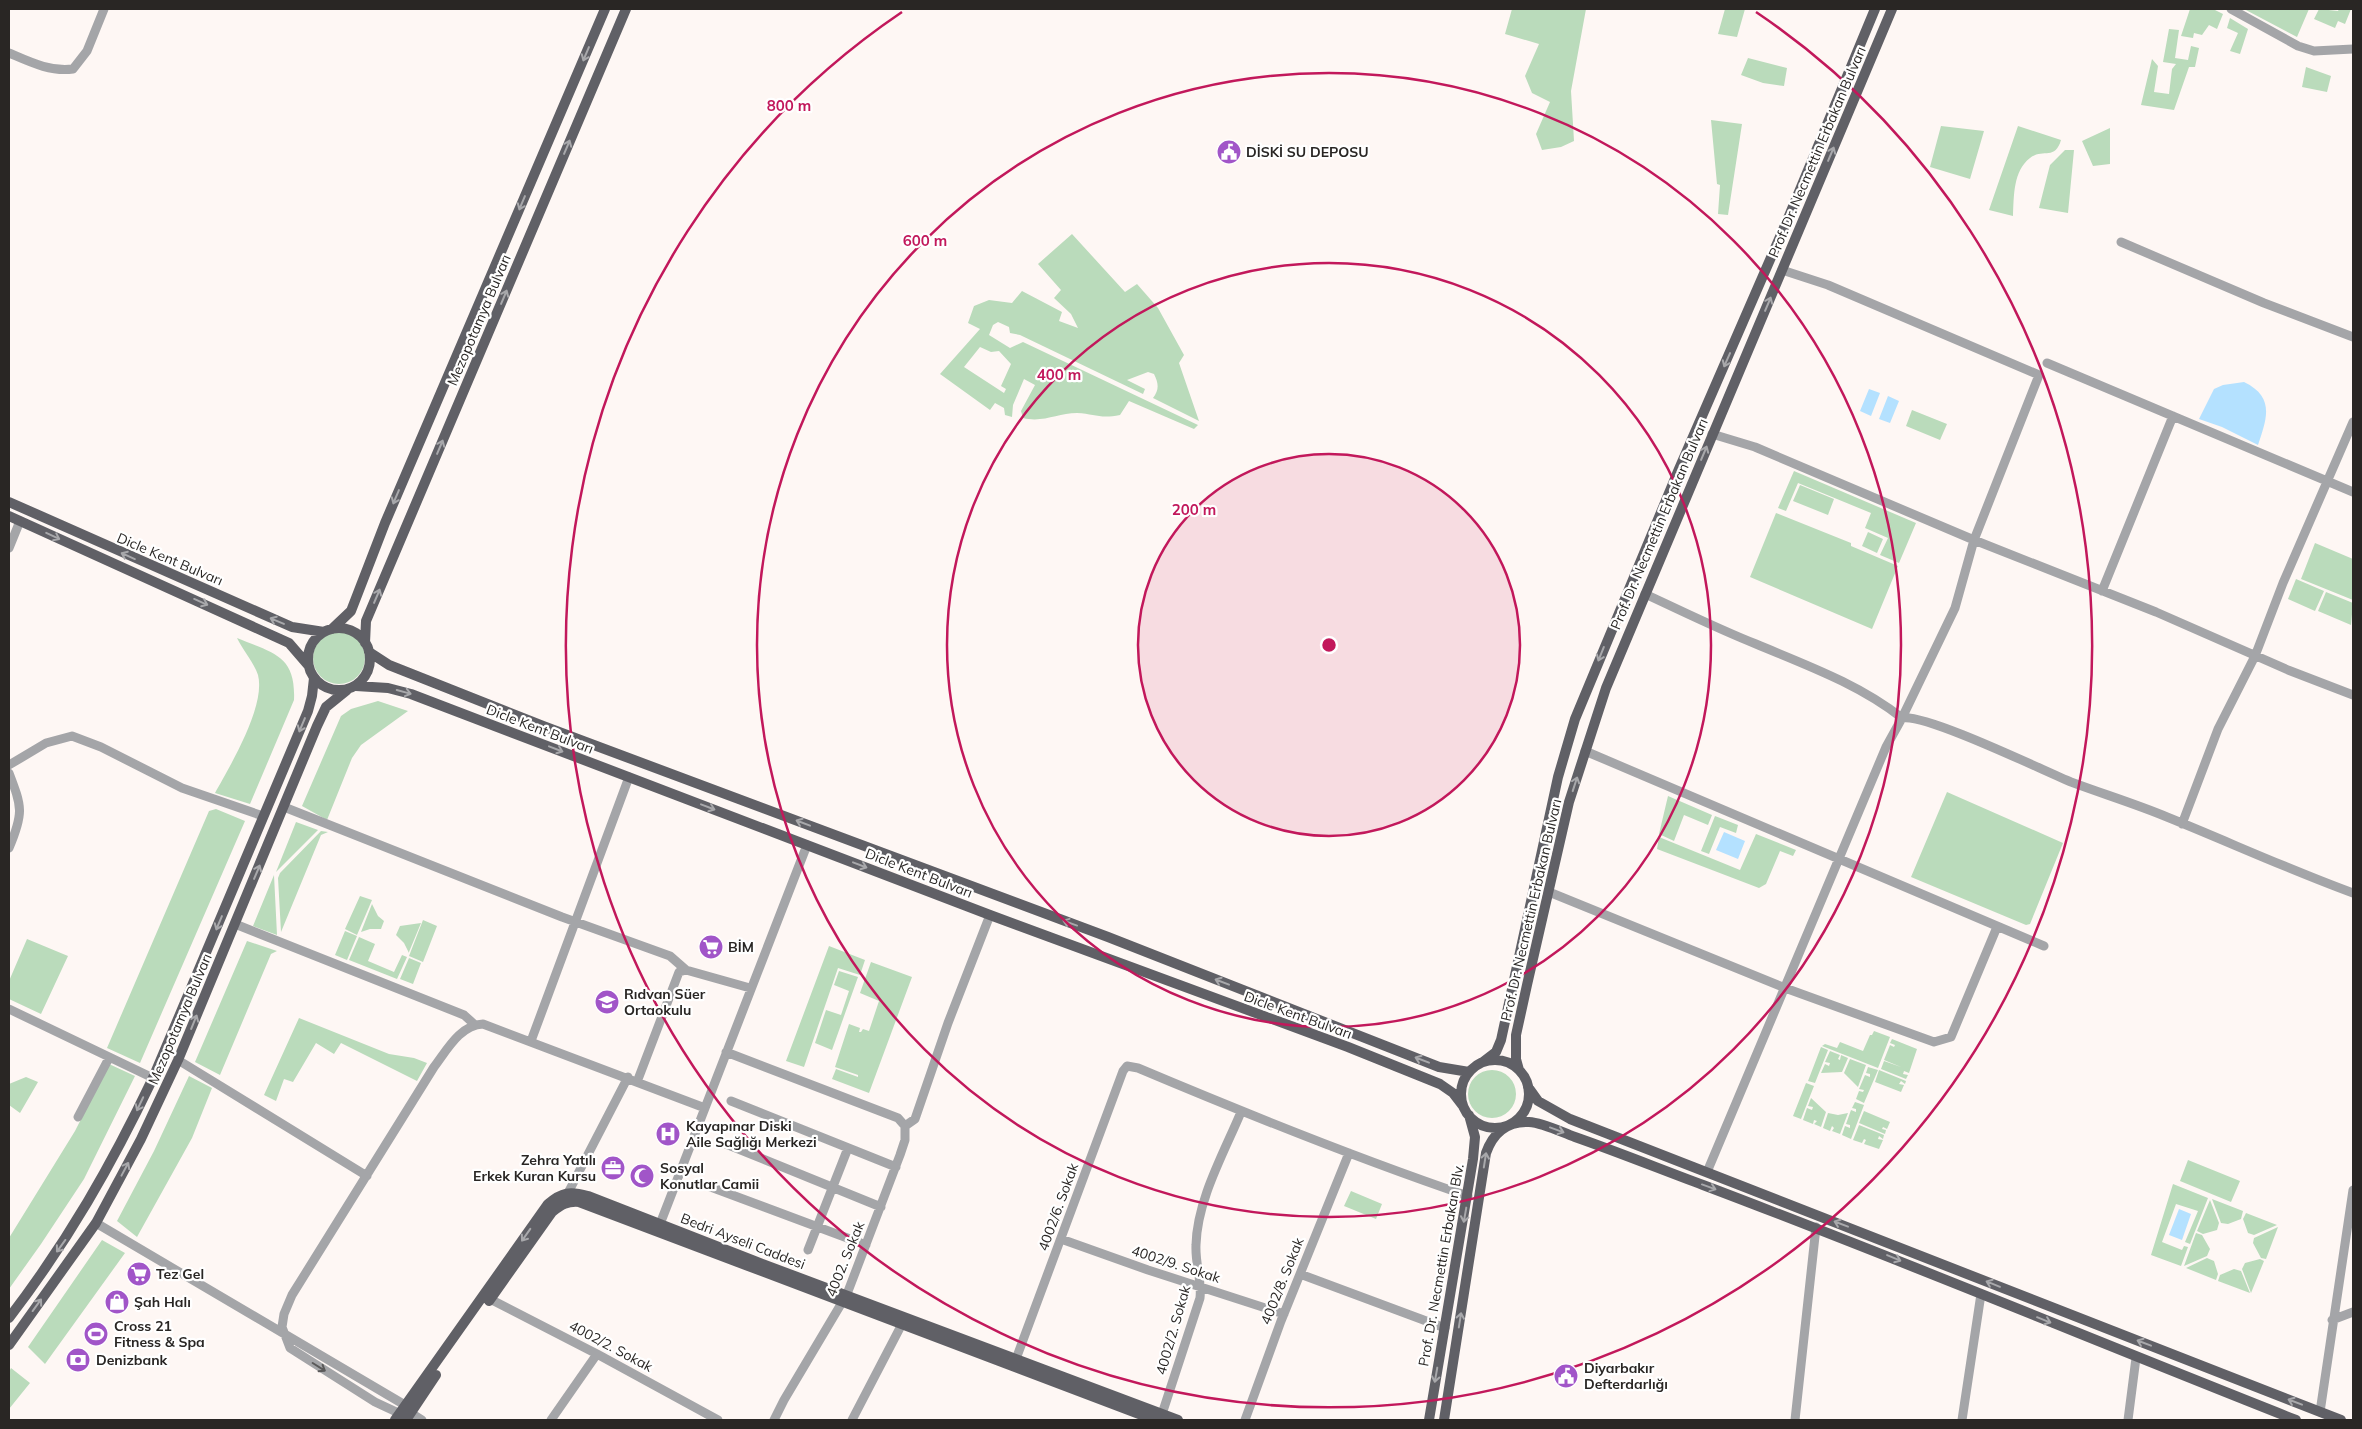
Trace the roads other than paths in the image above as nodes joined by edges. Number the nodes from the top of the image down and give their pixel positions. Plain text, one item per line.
1 (104, 9) edge
2 (605, 9) edge
3 (626, 9) edge
4 (1874, 9) edge
5 (1892, 9) edge
6 (2231, 9) edge
7 (2353, 49) edge
8 (9, 53) edge
9 (2121, 242) dead end
10 (1782, 270) junction
11 (2353, 337) edge
12 (2047, 364) dead end
13 (2173, 416) junction
14 (2353, 422) edge
15 (1712, 434) junction
16 (2328, 481) junction
17 (2353, 492) edge
18 (9, 502) edge
19 (9, 516) edge
20 (20, 521) junction
21 (1974, 540) junction
22 (9, 548) edge
23 (2102, 591) junction
24 (1645, 594) junction
25 (328, 631) junction
26 (367, 647) junction
27 (2255, 656) junction
28 (308, 664) junction
29 (314, 678) junction
30 (352, 688) junction
31 (2353, 695) edge
32 (1902, 718) junction
33 (1585, 751) junction
34 (9, 765) edge
35 (9, 773) edge
36 (629, 777) junction
37 (284, 807) junction
38 (263, 816) junction
39 (2182, 824) junction
40 (806, 845) junction
41 (9, 848) edge
42 (1838, 860) junction
43 (1549, 892) junction
44 (2353, 893) edge
45 (990, 915) junction
46 (576, 922) junction
47 (235, 924) junction
48 (1997, 926) junction
49 (2044, 946) dead end
50 (686, 970) junction
51 (750, 988) junction
52 (1784, 988) junction
53 (9, 1009) edge
54 (474, 1024) junction
55 (531, 1041) junction
56 (726, 1052) junction
57 (109, 1058) junction
58 (178, 1060) junction
59 (1483, 1062) junction
60 (1519, 1070) junction
61 (1469, 1072) junction
62 (628, 1077) junction
63 (153, 1078) junction
64 (637, 1082) junction
65 (1528, 1087) junction
66 (731, 1101) dead end
67 (1463, 1106) junction
68 (705, 1108) junction
69 (1241, 1112) junction
70 (1469, 1115) junction
71 (78, 1117) dead end
72 (1510, 1124) junction
73 (905, 1126) junction
74 (721, 1142) dead end
75 (848, 1148) junction
76 (1349, 1153) junction
77 (896, 1167) junction
78 (1707, 1172) junction
79 (367, 1176) junction
80 (708, 1186) dead end
81 (833, 1187) junction
82 (2353, 1190) edge
83 (569, 1192) junction
84 (1468, 1196) junction
85 (880, 1207) junction
86 (96, 1223) junction
87 (660, 1224) junction
88 (817, 1227) junction
89 (1816, 1227) junction
90 (1061, 1239) junction
91 (866, 1245) junction
92 (808, 1250) dead end
93 (1300, 1274) junction
94 (1201, 1287) junction
95 (1981, 1294) junction
96 (845, 1299) junction
97 (490, 1300) junction
98 (2353, 1312) edge
99 (1284, 1314) junction
100 (9, 1318) edge
101 (2332, 1320) junction
102 (902, 1324) junction
103 (1445, 1328) junction
104 (285, 1336) junction
105 (9, 1345) edge
106 (597, 1354) junction
107 (2136, 1358) junction
108 (1016, 1359) junction
109 (2320, 1412) junction
110 (405, 1414) edge
111 (1158, 1417) edge
112 (422, 1420) edge
113 (551, 1420) edge
114 (718, 1420) edge
115 (774, 1420) edge
116 (852, 1420) edge
117 (1178, 1420) edge
118 (1244, 1420) edge
119 (1429, 1420) edge
120 (1444, 1420) edge
121 (1794, 1420) edge
122 (1962, 1420) edge
123 (2128, 1420) edge
124 (2296, 1420) edge
125 (2340, 1420) edge

1 - 8 street
2 -> 25 main road, Mezopotamya Bulvarı
26 -> 3 main road, Mezopotamya Bulvarı
4 -> 59 main road, Prof. Dr. Necmettin Erbakan Bulvarı
10 -> 5 main road, Prof. Dr. Necmettin Erbakan Bulvarı
6 - 7 street
9 - 11 street
15 -> 10 main road, Prof. Dr. Necmettin Erbakan Bulvarı
10 - 21 street
12 - 13 street
13 - 16 street
13 - 23 street
14 - 16 street
15 - 21 street
24 -> 15 main road, Prof. Dr. Necmettin Erbakan Bulvarı
16 - 17 street
16 - 27 street
25 -> 18 main road, Dicle Kent Bulvarı
19 - 20 main road, Dicle Kent Bulvarı
20 - 22 street
20 -> 28 main road, Dicle Kent Bulvarı
21 - 23 street
21 - 32 street
23 - 27 street
24 - 32 street
24 - 33 main road, Prof. Dr. Necmettin Erbakan Bulvarı
25 - 26 main road
25 - 28 main road
26 - 30 main road
61 -> 26 main road, Dicle Kent Bulvarı
27 - 31 street
27 - 39 street
28 - 29 main road
29 - 30 main road
29 -> 38 main road, Mezopotamya Bulvarı
30 -> 36 main road, Dicle Kent Bulvarı
30 - 37 main road, Mezopotamya Bulvarı
32 - 39 street
32 - 42 street
33 - 42 street
43 -> 33 main road, Prof. Dr. Necmettin Erbakan Bulvarı
34 - 38 street
35 - 41 street
36 -> 40 main road, Dicle Kent Bulvarı
36 - 46 street
37 - 46 street
47 -> 37 main road, Mezopotamya Bulvarı
38 -> 63 main road, Mezopotamya Bulvarı
39 - 44 street
40 -> 45 main road, Dicle Kent Bulvarı
40 - 51 street
42 - 48 street
42 - 52 street
43 - 52 street
43 - 60 main road, Prof. Dr. Necmettin Erbakan Bulvarı
45 - 67 main road, Dicle Kent Bulvarı
45 - 73 street
46 - 50 street
46 - 55 street
47 - 54 street
58 -> 47 main road, Mezopotamya Bulvarı
48 - 49 street
48 - 52 street
50 - 51 street
50 - 64 street
51 - 56 street
52 - 78 street
53 - 57 street
54 - 55 street
54 - 79 street
55 - 62 street
56 - 68 street
56 - 73 street
57 - 63 street
57 - 71 street
58 - 79 street
86 -> 58 main road, Mezopotamya Bulvarı
59 - 60 main road
59 - 61 main road
60 - 65 main road
61 - 67 main road
62 - 64 street
62 - 83 street
63 -> 100 main road, Mezopotamya Bulvarı
64 - 68 street
65 - 72 main road
65 - 78 main road
66 - 75 street
67 - 70 main road
68 - 87 street
69 - 76 street
69 - 90 street, 4002/6. Sokak
69 - 94 street, 4002/2. Sokak
70 - 72 main road
70 - 84 main road, Prof. Dr. Necmettin Erbakan Blv.
72 -> 89 main road
120 -> 72 main road, Prof. Dr. Necmettin Erbakan Blv.
73 - 77 street, 4002. Sokak
74 - 81 street
75 - 77 street
75 - 81 street
76 - 84 street
76 - 93 street, 4002/8. Sokak
77 - 85 street, 4002. Sokak
109 -> 78 main road
79 - 104 street
80 - 88 street
81 - 85 street
81 - 88 street
82 - 101 street
83 - 87 main road, Bedri Ayseli Caddesi
83 -> 110 main road
84 -> 103 main road, Prof. Dr. Necmettin Erbakan Blv.
85 - 91 street, 4002. Sokak
86 - 104 street
105 -> 86 main road, Mezopotamya Bulvarı
87 - 96 main road, Bedri Ayseli Caddesi
88 - 91 street
88 - 92 street
89 -> 95 main road
89 - 121 street
90 - 94 street, 4002/9. Sokak
90 - 108 street, 4002/6. Sokak
91 - 96 street, 4002. Sokak
93 - 99 street, 4002/8. Sokak
93 - 103 street
94 - 99 street, 4002/9. Sokak
94 - 111 street, 4002/2. Sokak
95 -> 107 main road
95 - 122 street
96 - 97 main road, Bedri Ayseli Caddesi
96 - 102 main road, Bedri Ayseli Caddesi
96 - 108 main road, Bedri Ayseli Caddesi
96 - 115 street, 4002. Sokak
97 - 106 street, 4002/2. Sokak
97 - 110 main road, Bedri Ayseli Caddesi
98 - 101 street
99 - 118 street, 4002/8. Sokak
101 - 109 street
102 - 111 main road, Bedri Ayseli Caddesi
102 - 116 street
103 -> 119 main road, Prof. Dr. Necmettin Erbakan Blv.
104 - 110 street
106 - 113 street
106 - 114 street, 4002/2. Sokak
107 - 123 street
107 - 124 main road
108 - 111 main road, Bedri Ayseli Caddesi
109 - 125 main road
110 - 112 street
111 - 117 main road, Bedri Ayseli Caddesi

